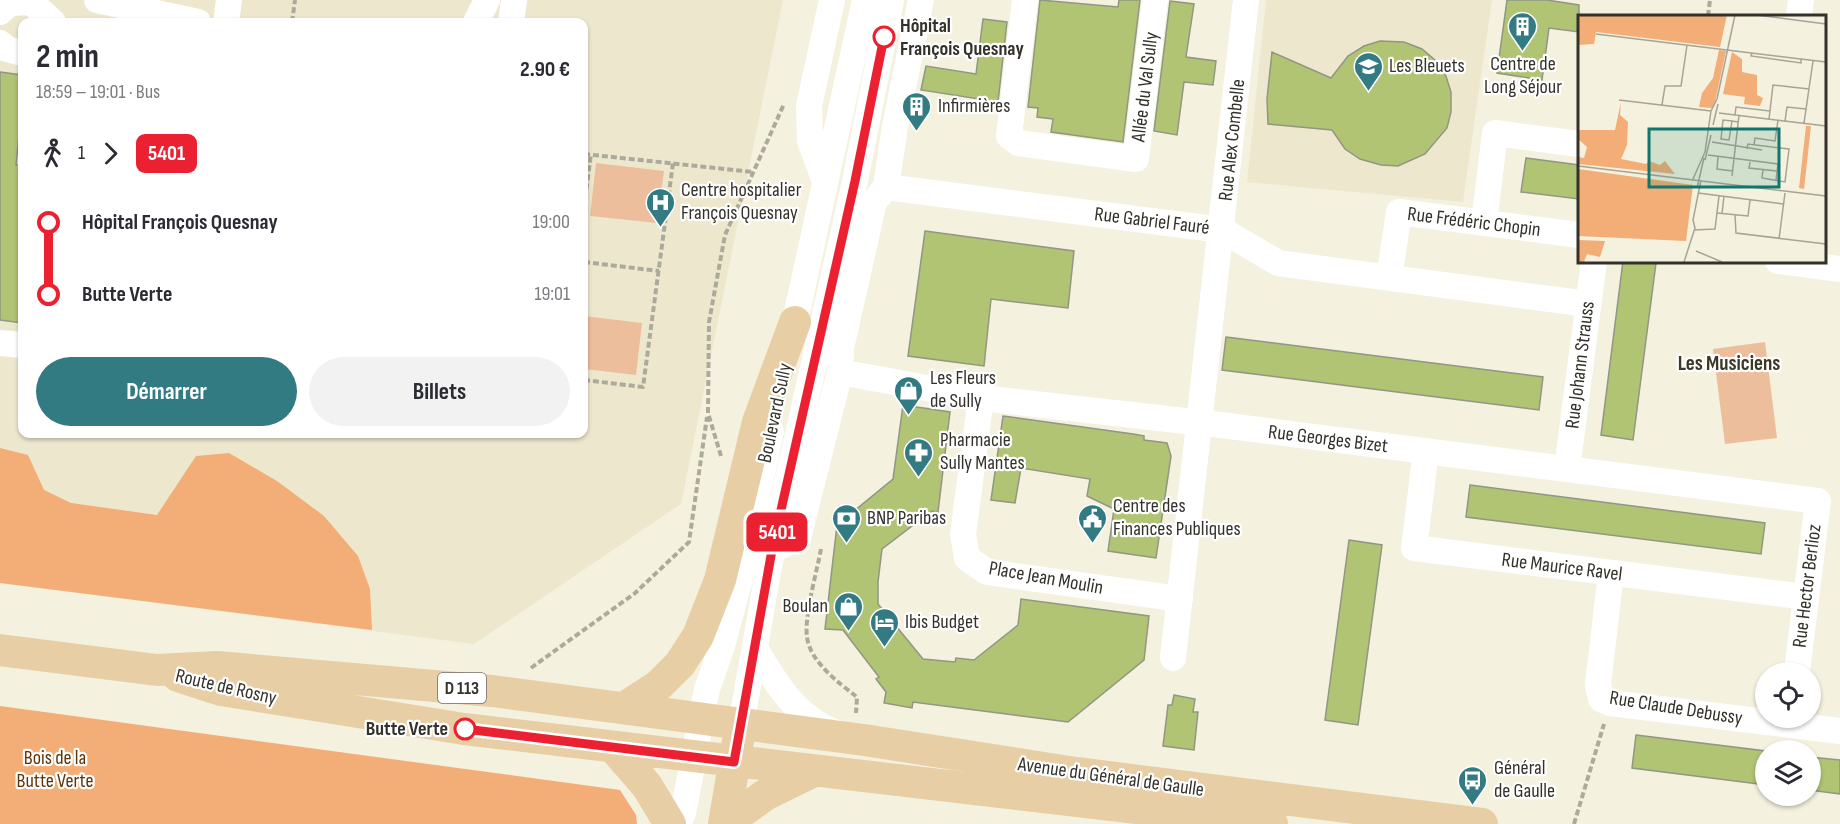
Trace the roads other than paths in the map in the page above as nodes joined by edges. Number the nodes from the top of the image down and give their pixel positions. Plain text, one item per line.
1 (97, 0) edge
2 (229, 0) edge
3 (487, 0) edge
4 (514, 0) edge
5 (832, 0) edge
6 (866, 0) edge
7 (891, 0) edge
8 (921, 0) edge
9 (1024, 0) edge
10 (1155, 0) edge
11 (1246, 0) edge
12 (1801, 0) edge
13 (0, 12) edge
14 (1799, 15) edge
15 (49, 18) edge
16 (180, 18) edge
17 (227, 18) edge
18 (478, 18) edge
19 (512, 18) edge
20 (0, 43) edge
21 (18, 52) edge
22 (895, 126) junction
23 (1578, 144) edge
24 (824, 179) junction
25 (855, 181) junction
26 (886, 187) junction
27 (1484, 223) junction
28 (1222, 230) junction
29 (1578, 235) edge
30 (1594, 262) edge
31 (1786, 262) edge
32 (1840, 269) edge
33 (1389, 278) junction
34 (1588, 304) junction
35 (795, 321) junction
36 (0, 343) edge
37 (18, 345) edge
38 (840, 372) junction
39 (981, 398) junction
40 (1200, 423) junction
41 (1426, 451) junction
42 (1566, 469) junction
43 (1818, 501) joint
44 (772, 550) junction
45 (1611, 573) junction
46 (1806, 597) junction
47 (1180, 599) junction
48 (755, 648) junction
49 (0, 650) edge
50 (1173, 658) dead end
51 (1798, 662) edge
52 (157, 670) junction
53 (624, 708) junction
54 (1755, 717) edge
55 (700, 719) junction
56 (741, 725) junction
57 (1821, 727) edge
58 (1840, 731) edge
59 (854, 739) junction
60 (614, 748) junction
61 (694, 758) junction
62 (734, 762) junction
63 (812, 772) junction
64 (670, 824) edge
65 (678, 824) edge
66 (724, 824) edge
67 (1272, 824) edge
68 (1482, 824) edge

1 - 16 street
2 - 17 street
3 - 18 street
4 - 19 street
5 - 24 street
6 - 24 street, Boulevard Sully
7 - 25 street, Boulevard Sully
8 - 22 street
9 - 10 street, Allée du Val Sully
11 - 28 street, Rue Alex Combelle
12 - 14 street
13 - 15 street
20 - 21 street
22 - 25 street
22 - 26 street
23 - 27 street
24 - 35 street, Boulevard Sully
25 - 44 street, Boulevard Sully
26 - 28 street, Rue Gabriel Fauré
26 - 38 street
27 - 29 street, Rue Frédéric Chopin
27 - 33 street, Rue Frédéric Chopin
28 - 33 street, Rue Gabriel Fauré
28 - 40 street, Rue Alex Combelle
30 - 34 street, Rue Johann Strauss
31 - 32 street
33 - 34 street, Rue Gabriel Fauré
34 - 42 street, Rue Johann Strauss
35 - 53 main road
35 - 55 street, Boulevard Sully
36 - 37 street
38 - 39 street, Rue Georges Bizet
38 - 44 street
39 - 40 street, Rue Georges Bizet
39 - 47 street, Place Jean Moulin
40 - 41 street, Rue Georges Bizet
40 - 47 street
41 - 42 street, Rue Georges Bizet
41 - 45 street, Rue Maurice Ravel
42 - 43 street, Rue Georges Bizet
43 - 46 street, Rue Hector Berlioz
44 - 48 street, Boulevard Sully
45 - 46 street, Rue Maurice Ravel
45 - 54 street, Rue Claude Debussy
46 - 51 street, Rue Hector Berlioz
47 - 50 street
48 - 56 street, Boulevard Sully
48 - 59 street
49 - 52 main road, D 113
52 - 53 main road, Route de Rosny / D 113
52 - 60 main road, Route de Rosny / D 113
53 - 55 main road, Route de Rosny / D 113
55 - 56 main road, D 113
55 - 61 street, Boulevard Sully
56 - 59 main road, Avenue du Général de Gaulle / D 113
56 - 62 main road, Boulevard Sully
57 - 58 street, Rue Claude Debussy
59 - 68 main road, Avenue du Général de Gaulle / D 113
60 - 61 main road, Route de Rosny / D 113
60 - 64 main road
61 - 62 main road, D 113
61 - 65 street, Boulevard Sully
62 - 63 main road, Avenue du Général de Gaulle / D 113
62 - 66 main road, Boulevard Sully
63 - 66 main road
63 - 67 main road, Avenue du Général de Gaulle / D 113

